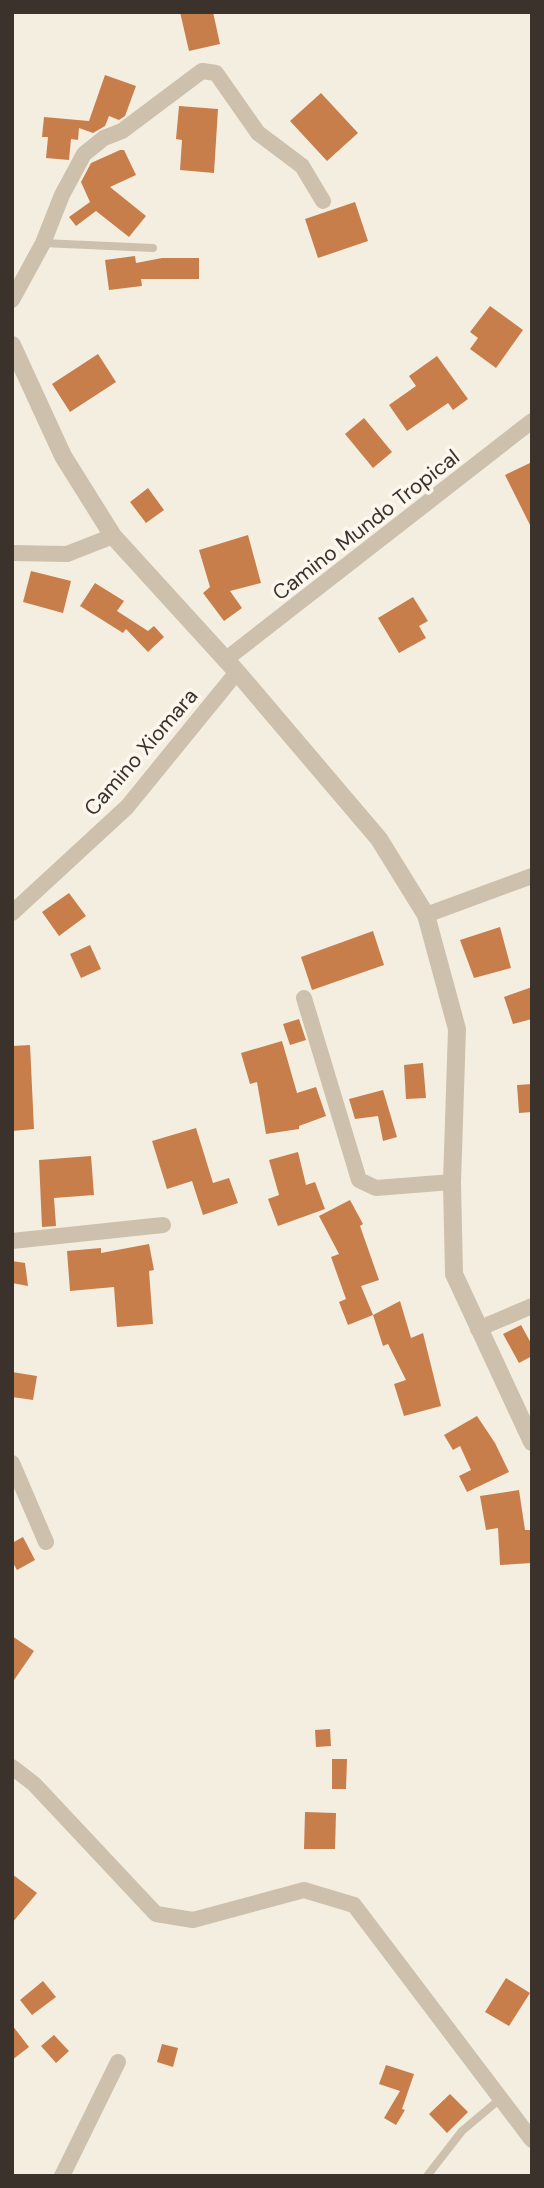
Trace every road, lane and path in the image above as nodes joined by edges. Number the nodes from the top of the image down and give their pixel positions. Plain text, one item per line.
1 (323, 201) dead end
2 (43, 243) junction
3 (153, 248) dead end
4 (12, 300) edge
5 (12, 345) edge
6 (532, 421) edge
7 (113, 536) junction
8 (14, 558) edge
9 (231, 666) junction
10 (532, 876) edge
11 (12, 913) edge
12 (426, 915) junction
13 (304, 998) dead end
14 (452, 1182) junction
15 (163, 1225) dead end
16 (12, 1241) edge
17 (532, 1306) edge
18 (478, 1329) junction
19 (532, 1442) edge
20 (12, 1463) edge
21 (46, 1542) dead end
22 (12, 1767) edge
23 (118, 2062) dead end
24 (500, 2099) junction
25 (532, 2140) edge
26 (62, 2176) edge
27 (426, 2176) edge

1 - 2 street
2 - 3 lane
2 - 4 street
5 - 7 street
6 - 9 street, Camino Mundo Tropical
7 - 8 street
7 - 9 street
9 - 11 street, Camino Xiomara
9 - 12 street
10 - 12 street
12 - 14 street
13 - 14 street
14 - 18 street
15 - 16 street
17 - 18 street
18 - 19 street
20 - 21 street
22 - 24 street
23 - 26 street
24 - 25 street
24 - 27 lane

